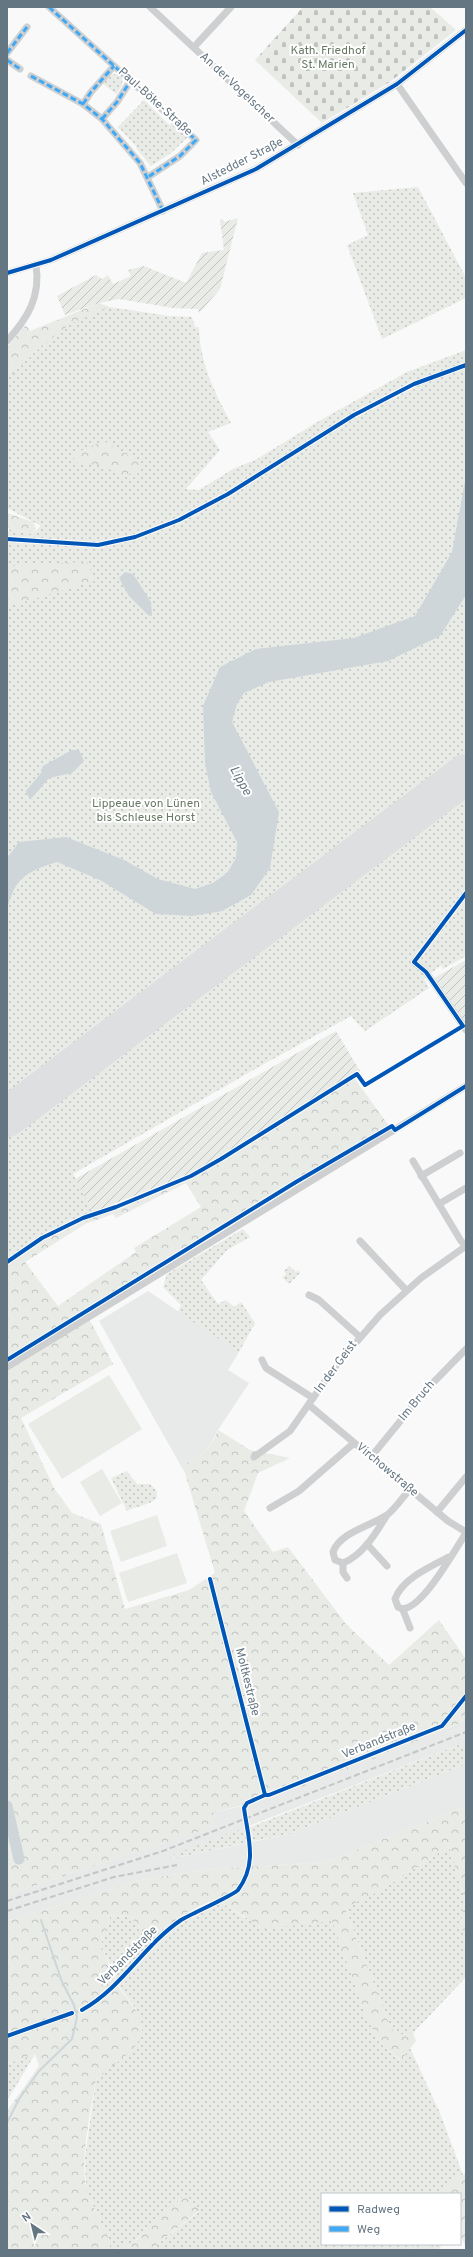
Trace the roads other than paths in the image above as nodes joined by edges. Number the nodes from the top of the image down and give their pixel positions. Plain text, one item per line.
1 (49, 7) edge
2 (150, 7) edge
3 (231, 7) edge
4 (27, 27) dead end
5 (466, 30) edge
6 (194, 47) junction
7 (7, 53) edge
8 (7, 60) edge
9 (114, 66) junction
10 (20, 69) dead end
11 (31, 76) dead end
12 (131, 80) junction
13 (398, 84) junction
14 (83, 104) junction
15 (102, 119) junction
16 (298, 145) junction
17 (148, 177) junction
18 (465, 179) edge
19 (164, 211) junction
20 (36, 265) junction
21 (7, 273) edge
22 (7, 341) edge
23 (414, 962) dead end
24 (466, 1030) edge
25 (466, 1086) edge
26 (460, 1153) dead end
27 (413, 1161) dead end
28 (422, 1176) junction
29 (466, 1188) edge
30 (439, 1204) junction
31 (360, 1241) dead end
32 (466, 1246) edge
33 (406, 1290) junction
34 (309, 1295) dead end
35 (360, 1337) junction
36 (466, 1349) edge
37 (262, 1360) dead end
38 (7, 1367) edge
39 (313, 1398) junction
40 (309, 1405) junction
41 (354, 1443) junction
42 (254, 1457) dead end
43 (371, 1457) junction
44 (466, 1477) edge
45 (410, 1489) junction
46 (270, 1508) dead end
47 (438, 1512) junction
48 (387, 1515) junction
49 (466, 1532) edge
50 (367, 1544) junction
51 (449, 1557) junction
52 (343, 1563) junction
53 (387, 1566) dead end
54 (347, 1578) dead end
55 (403, 1610) junction
56 (410, 1628) dead end

1 - 9 street, Paul-Böke-Straße
2 - 6 street, An der Vogelscher
3 - 6 street, An der Vogelscher
4 - 7 street
5 - 13 street, Alstedder Straße
6 - 16 street, An der Vogelscher
8 - 10 street
9 - 12 street, Paul-Böke-Straße
9 - 14 street, Paul-Böke-Straße
11 - 14 street
12 - 15 street
12 - 17 street, Paul-Böke-Straße
13 - 16 street, Alstedder Straße
13 - 18 street
14 - 15 street
15 - 17 street
16 - 19 street, Alstedder Straße
17 - 19 street
19 - 20 street, Alstedder Straße
20 - 21 street, Alstedder Straße
20 - 22 street
23 - 24 street
25 - 38 street
26 - 28 street
27 - 28 street
28 - 30 street
29 - 30 street
30 - 32 street
31 - 33 street
32 - 33 street, In der Geist
33 - 35 street, In der Geist
34 - 35 street, In der Geist
35 - 39 street, In der Geist
36 - 43 street, Im Bruch
37 - 39 street, In der Geist
39 - 40 street, In der Geist
40 - 41 street, Virchowstraße
40 - 42 street, In der Geist
41 - 43 street, Virchowstraße
41 - 46 street
43 - 45 street, Virchowstraße
44 - 47 street
45 - 47 street, Virchowstraße
45 - 48 street
47 - 49 street, Virchowstraße
48 - 50 street
48 - 52 street
49 - 51 street
50 - 52 street
50 - 53 street
51 - 55 street
51 - 55 street
52 - 54 street
55 - 56 street

